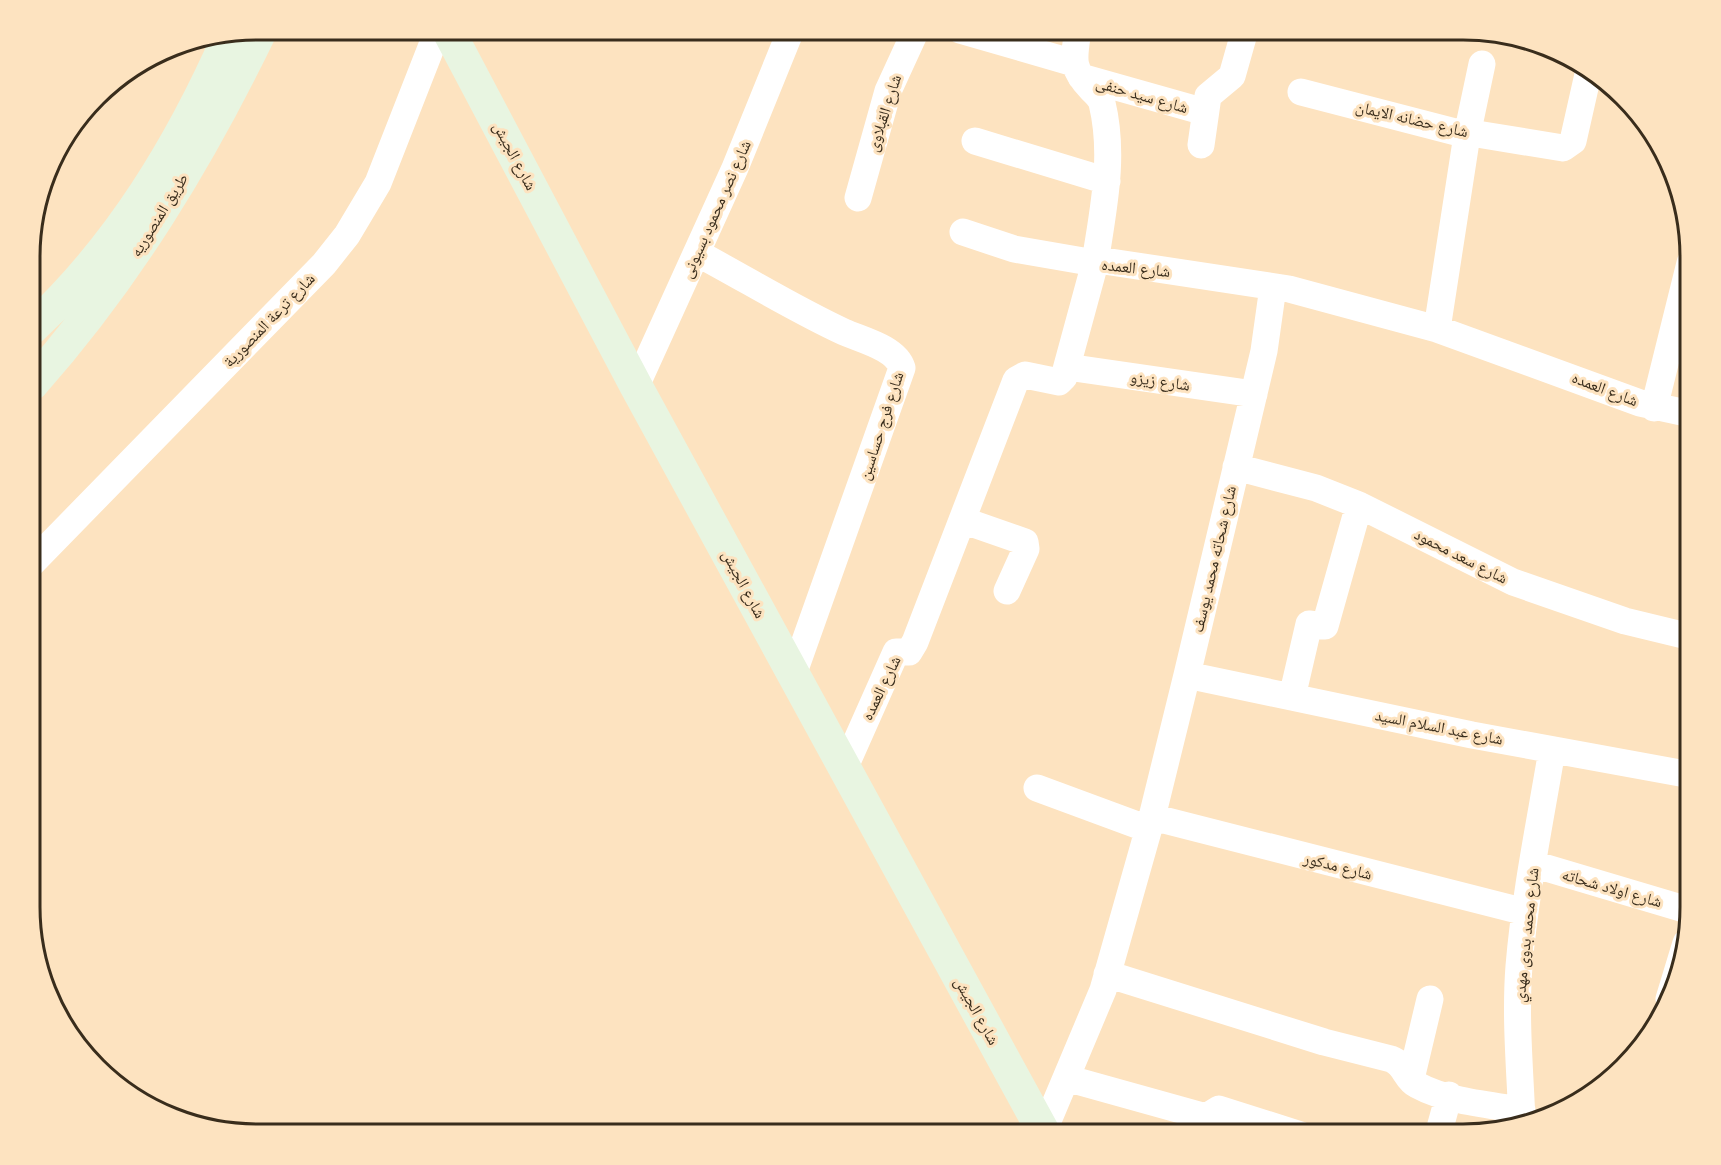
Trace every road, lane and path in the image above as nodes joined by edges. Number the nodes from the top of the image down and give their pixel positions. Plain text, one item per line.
1 (256, 40) edge
2 (434, 40) edge
3 (453, 40) edge
4 (787, 40) edge
5 (911, 40) edge
6 (989, 40) edge
7 (1078, 40) edge
8 (1242, 40) edge
9 (226, 43) edge
10 (1482, 64) dead end
11 (1077, 70) junction
12 (1587, 79) edge
13 (1302, 92) dead end
14 (1205, 112) junction
15 (1467, 135) junction
16 (975, 141) dead end
17 (1201, 145) dead end
18 (1107, 181) junction
19 (858, 198) dead end
20 (963, 232) dead end
21 (697, 253) junction
22 (1095, 263) junction
23 (1273, 287) junction
24 (1680, 303) edge
25 (40, 321) edge
26 (1437, 329) junction
27 (1066, 368) junction
28 (40, 374) edge
29 (636, 386) junction
30 (1254, 394) junction
31 (1654, 408) junction
32 (1680, 412) edge
33 (1236, 467) junction
34 (1359, 505) junction
35 (962, 520) junction
36 (40, 555) edge
37 (1007, 591) dead end
38 (1680, 635) edge
39 (793, 675) junction
40 (1187, 675) junction
41 (1292, 697) junction
42 (1552, 750) junction
43 (844, 770) junction
44 (1680, 774) edge
45 (1037, 788) dead end
46 (1150, 823) junction
47 (1533, 864) junction
48 (1680, 908) edge
49 (1525, 912) junction
50 (1107, 974) junction
51 (1430, 999) dead end
52 (1066, 1078) junction
53 (1411, 1079) junction
54 (1449, 1095) junction
55 (1522, 1116) edge
56 (1038, 1124) edge
57 (1047, 1124) edge
58 (1266, 1124) edge
59 (1441, 1124) edge

1 - 28 street, طريق المنصوريه
2 - 36 street, شارع ترعة المنصورية
3 - 29 street, شارع الجيش
4 - 21 street, شارع نصر محمود بسيونى
5 - 19 street, شارع القبلاوى
6 - 11 street
7 - 11 street
8 - 14 street
9 - 25 street, طريق المنصوريه
10 - 15 street
11 - 14 street, شارع سيد حنفى
11 - 18 street
12 - 15 street, شارع حضانه الايمان
13 - 15 street, شارع حضانه الايمان
14 - 17 street
15 - 26 street
16 - 18 street
18 - 22 street
20 - 22 street
21 - 29 street, شارع نصر محمود بسيونى
21 - 39 street, شارع فرج حساسين
22 - 23 street, شارع العمده
22 - 27 street, شارع العمده
23 - 26 street, شارع العمده
23 - 30 street, شارع شحاته محمد يوسف
24 - 31 street
26 - 31 street, شارع العمده
27 - 30 street, شارع زيزو
27 - 35 street, شارع العمده
29 - 39 street, شارع الجيش
30 - 33 street, شارع شحاته محمد يوسف
31 - 32 street, شارع العمده
33 - 34 street, شارع سعد محمود
33 - 40 street, شارع شحاته محمد يوسف
34 - 38 street, شارع سعد محمود
34 - 41 street
35 - 37 street
35 - 43 street, شارع العمده
39 - 43 street, شارع الجيش
40 - 41 street, شارع عبد السلام السيد
40 - 46 street, شارع شحاته محمد يوسف
41 - 42 street, شارع عبد السلام السيد
42 - 44 street, شارع عبد السلام السيد
42 - 47 street, شارع محمد بدوى مهدي
43 - 56 street, شارع الجيش
45 - 46 street
46 - 49 street, شارع مدكور
46 - 50 street, شارع شحاته محمد يوسف
47 - 48 street, شارع اولاد شحاته
47 - 49 street, شارع محمد بدوى مهدي
49 - 55 street, شارع محمد بدوى مهدي
50 - 52 street, شارع شحاته محمد يوسف
50 - 53 street
51 - 53 street
52 - 57 street, شارع شحاته محمد يوسف
52 - 58 street
53 - 54 street
54 - 55 street
54 - 59 street

